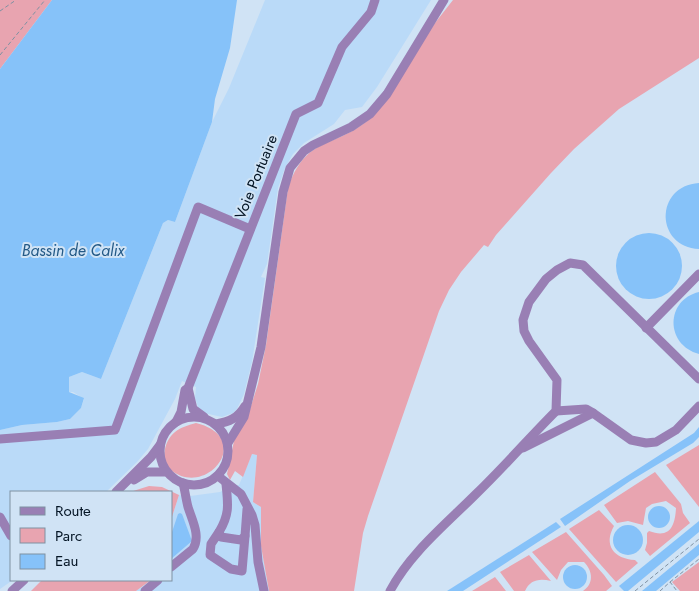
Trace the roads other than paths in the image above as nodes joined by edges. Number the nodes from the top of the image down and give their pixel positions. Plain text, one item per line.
1 (374, 0) edge
2 (444, 0) edge
3 (250, 229) junction
4 (699, 274) edge
5 (646, 328) junction
6 (699, 379) edge
7 (188, 386) junction
8 (249, 400) junction
9 (699, 406) edge
10 (556, 411) junction
11 (594, 413) junction
12 (204, 418) junction
13 (176, 422) junction
14 (216, 424) junction
15 (0, 439) edge
16 (228, 443) junction
17 (160, 445) junction
18 (516, 452) junction
19 (167, 472) junction
20 (218, 476) junction
21 (183, 483) junction
22 (226, 484) junction
23 (118, 491) edge
24 (118, 491) edge
25 (248, 506) junction
26 (0, 517) edge
27 (219, 532) junction
28 (10, 534) edge
29 (245, 536) junction
30 (172, 566) edge
31 (23, 581) edge
32 (157, 581) edge
33 (12, 591) edge
34 (145, 591) edge
35 (264, 591) edge
36 (390, 591) edge

1 - 3 street, Voie Portuaire
2 - 8 street
3 - 7 street, Voie Portuaire
3 - 15 street
4 - 5 street
5 - 6 street
5 - 10 street
7 - 12 street
7 - 13 street, Voie Portuaire
8 - 14 street
8 - 16 street
9 - 11 street
10 - 11 street
10 - 18 street
11 - 18 street
12 - 13 street
12 - 14 street
13 - 17 street
14 - 16 street
16 - 20 street
17 - 19 street
17 - 23 street
18 - 36 street
19 - 21 street
19 - 24 street
20 - 21 street
20 - 22 street
21 - 30 street
22 - 25 street
22 - 27 street
25 - 29 street
25 - 35 street
26 - 28 street
27 - 29 street
27 - 29 street
31 - 33 street
32 - 34 street

